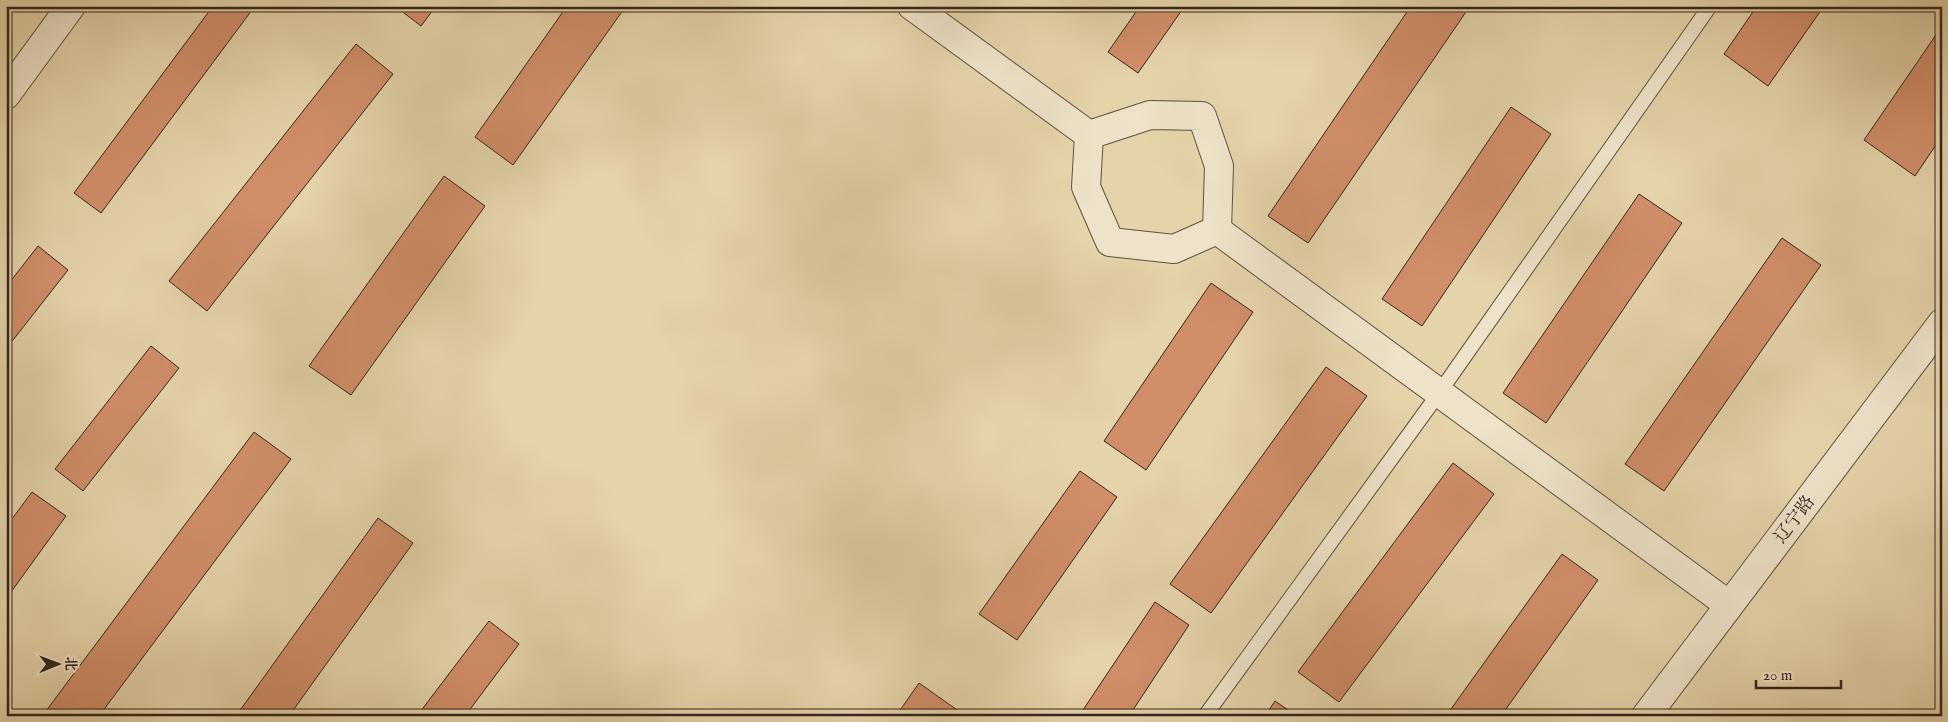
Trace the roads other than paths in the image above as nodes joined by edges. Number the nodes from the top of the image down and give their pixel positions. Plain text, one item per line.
1 (72, 6) edge
2 (912, 6) edge
3 (1710, 6) edge
4 (6, 95) edge
5 (1089, 135) junction
6 (1217, 230) junction
7 (1942, 323) edge
8 (1439, 392) junction
9 (1729, 605) junction
10 (1205, 716) edge
11 (1646, 716) edge

1 - 4 street
2 - 5 street
3 - 8 lane
5 - 6 street
5 - 6 street
6 - 8 street
7 - 9 street, 辽宁路
8 - 9 street
8 - 10 lane
9 - 11 street, 辽宁路

